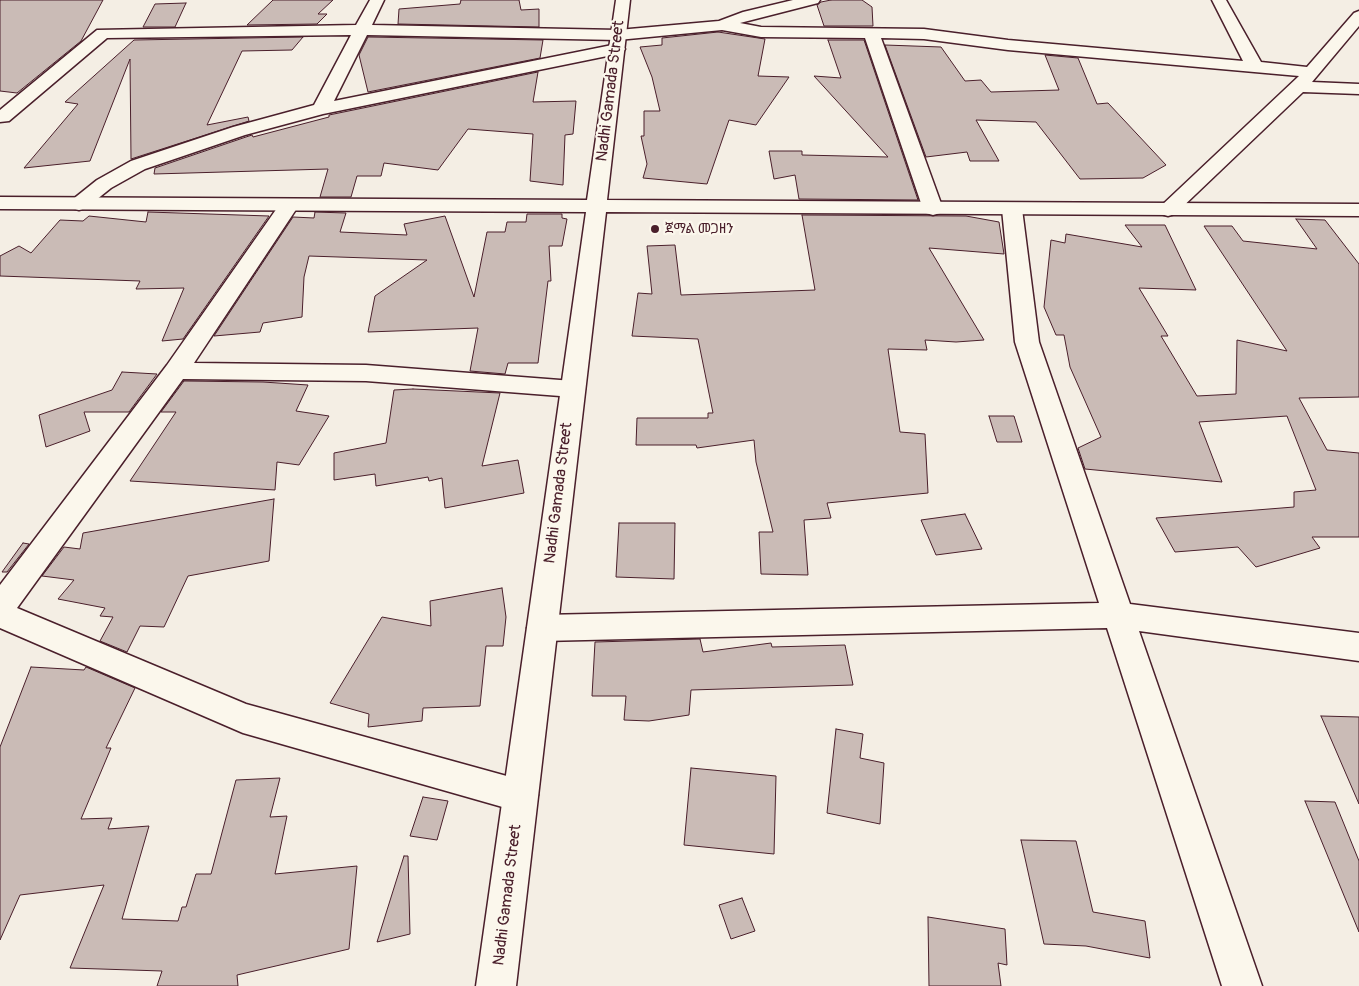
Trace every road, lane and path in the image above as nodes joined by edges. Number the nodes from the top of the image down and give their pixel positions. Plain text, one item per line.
1 (377, 0) edge
2 (623, 0) edge
3 (813, 0) edge
4 (1219, 0) edge
5 (1359, 16) edge
6 (721, 25) junction
7 (361, 30) junction
8 (871, 33) junction
9 (617, 42) junction
10 (1255, 67) junction
11 (1312, 72) junction
12 (1299, 87) junction
13 (1359, 89) edge
14 (321, 109) junction
15 (0, 116) edge
16 (0, 203) edge
17 (79, 204) junction
18 (289, 205) junction
19 (596, 207) junction
20 (933, 209) junction
21 (1012, 209) junction
22 (1168, 210) junction
23 (1359, 210) edge
24 (176, 371) junction
25 (573, 389) junction
26 (0, 608) edge
27 (0, 614) edge
28 (1118, 614) junction
29 (542, 628) junction
30 (1359, 647) edge
31 (520, 795) junction
32 (496, 986) edge
33 (1242, 986) edge

1 - 7 street
2 - 9 street, Nadhi Gamada Street
3 - 6 street
4 - 10 street
5 - 11 street
6 - 8 street
6 - 9 street
7 - 9 street
7 - 14 street
7 - 15 street
8 - 10 street
8 - 20 street
9 - 14 street
9 - 19 street, Nadhi Gamada Street
10 - 11 street
11 - 12 street
12 - 13 street
12 - 22 street
14 - 17 street
16 - 17 street
17 - 18 street
18 - 19 street
18 - 24 street
19 - 20 street
19 - 25 street, Nadhi Gamada Street
20 - 21 street
21 - 22 street
21 - 28 street
22 - 23 street
24 - 25 street
24 - 26 street
25 - 29 street, Nadhi Gamada Street
27 - 31 street
28 - 29 street
28 - 30 street
28 - 33 street
29 - 31 street, Nadhi Gamada Street
31 - 32 street, Nadhi Gamada Street

